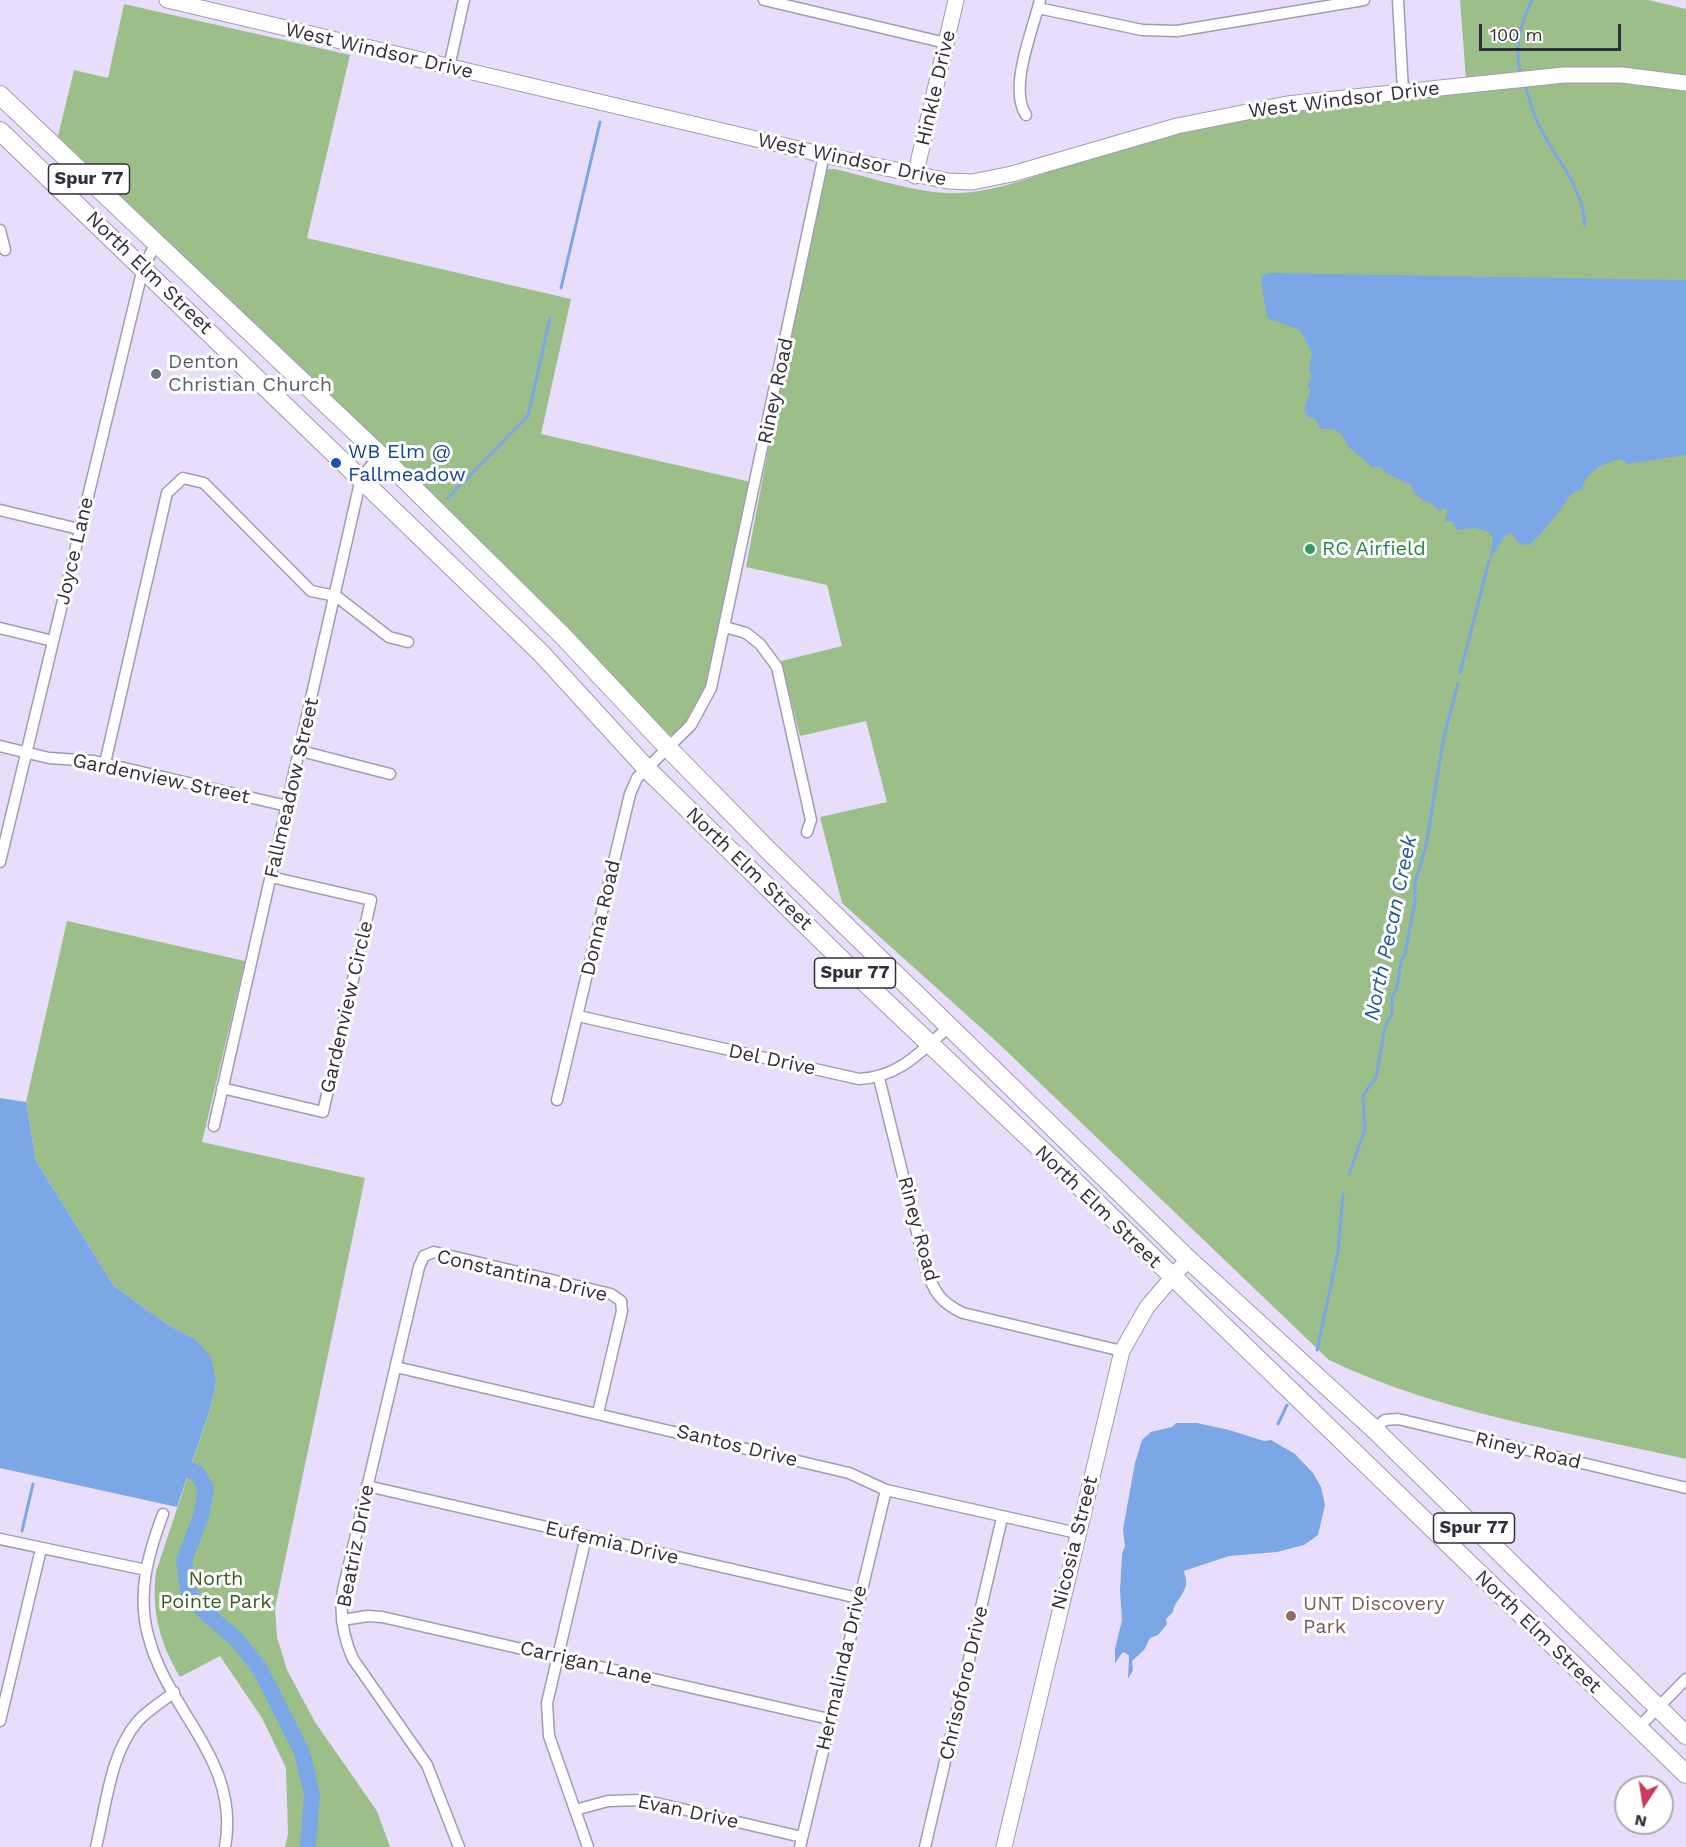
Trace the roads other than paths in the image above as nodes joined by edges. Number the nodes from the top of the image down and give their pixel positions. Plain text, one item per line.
1 (167, 0) edge
2 (464, 0) edge
3 (764, 0) edge
4 (956, 0) edge
5 (1364, 0) edge
6 (1398, 0) edge
7 (1039, 4) edge
8 (946, 43) junction
9 (448, 68) junction
10 (1686, 83) edge
11 (1403, 91) junction
12 (0, 95) edge
13 (1026, 115) dead end
14 (0, 131) edge
15 (824, 155) junction
16 (915, 176) junction
17 (0, 230) edge
18 (157, 241) junction
19 (5, 250) dead end
20 (143, 268) junction
21 (380, 455) junction
22 (361, 478) junction
23 (0, 510) edge
24 (80, 529) junction
25 (336, 596) junction
26 (724, 627) junction
27 (0, 628) edge
28 (53, 641) junction
29 (408, 642) dead end
30 (0, 746) edge
31 (669, 749) junction
32 (301, 751) junction
33 (26, 753) junction
34 (105, 764) junction
35 (647, 769) junction
36 (390, 774) dead end
37 (287, 806) junction
38 (807, 832) dead end
39 (0, 862) edge
40 (271, 878) junction
41 (578, 1016) junction
42 (950, 1026) junction
43 (929, 1044) junction
44 (879, 1078) junction
45 (222, 1088) junction
46 (557, 1100) dead end
47 (214, 1126) dead end
48 (424, 1257) joint
49 (1188, 1259) junction
50 (1171, 1278) junction
51 (1122, 1351) junction
52 (396, 1367) junction
53 (598, 1413) junction
54 (1374, 1429) junction
55 (367, 1486) junction
56 (1686, 1488) edge
57 (886, 1490) junction
58 (163, 1514) dead end
59 (1002, 1518) junction
60 (1077, 1533) junction
61 (586, 1537) junction
62 (0, 1539) edge
63 (40, 1549) junction
64 (146, 1570) junction
65 (858, 1598) junction
66 (342, 1620) junction
67 (557, 1657) junction
68 (1686, 1679) edge
69 (174, 1692) junction
70 (1658, 1708) junction
71 (829, 1719) junction
72 (0, 1721) edge
73 (1638, 1728) junction
74 (1686, 1735) edge
75 (1686, 1774) edge
76 (575, 1810) junction
77 (801, 1842) edge
78 (96, 1847) edge
79 (225, 1847) edge
80 (459, 1847) edge
81 (588, 1847) edge
82 (925, 1847) edge
83 (1004, 1847) edge

1 - 9 street, West Windsor Drive
2 - 9 street
3 - 8 street
4 - 8 street, Hinkle Drive
5 - 7 street
6 - 11 street
7 - 13 street
8 - 16 street, Hinkle Drive
9 - 15 street, West Windsor Drive
10 - 11 street, West Windsor Drive
11 - 16 street, West Windsor Drive
12 - 18 main road, North Elm Street / Spur 77
14 - 20 main road, North Elm Street / Spur 77
15 - 16 street, West Windsor Drive
15 - 26 street, Riney Road
17 - 19 street
18 - 20 street, Joyce Lane
18 - 21 main road, North Elm Street / Spur 77
20 - 22 main road, North Elm Street / Spur 77
20 - 24 street, Joyce Lane
21 - 22 street, Fallmeadow Street
21 - 31 main road, North Elm Street / Spur 77
22 - 25 street, Fallmeadow Street
22 - 35 main road, North Elm Street / Spur 77
23 - 24 street
24 - 28 street, Joyce Lane
25 - 29 street
25 - 32 street, Fallmeadow Street
25 - 34 street
26 - 31 street, Riney Road
26 - 38 street
27 - 28 street
28 - 33 street, Joyce Lane
30 - 33 street, Gardenview Street
31 - 35 street, Donna Road
31 - 42 main road, North Elm Street / Spur 77
32 - 36 street
32 - 37 street, Fallmeadow Street
33 - 34 street, Gardenview Street
33 - 39 street, Joyce Lane
34 - 37 street, Gardenview Street
35 - 41 street, Donna Road
35 - 43 main road, North Elm Street / Spur 77
37 - 40 street, Fallmeadow Street
40 - 45 street, Fallmeadow Street
40 - 45 street, Gardenview Circle
41 - 44 street, Del Drive
41 - 46 street, Donna Road
42 - 43 street
42 - 49 main road, North Elm Street / Spur 77
43 - 44 street
43 - 50 main road, North Elm Street / Spur 77
44 - 51 street, Riney Road
45 - 47 street, Fallmeadow Street
48 - 52 street, Beatriz Drive
48 - 53 street, Constantina Drive
49 - 50 street, Nicosia Street
49 - 54 main road, North Elm Street / Spur 77
50 - 51 street, Nicosia Street
50 - 73 main road, North Elm Street / Spur 77
51 - 60 street, Nicosia Street
52 - 53 street, Santos Drive
52 - 55 street, Beatriz Drive
53 - 57 street, Santos Drive
54 - 56 street, Riney Road
54 - 70 main road, North Elm Street / Spur 77
55 - 61 street, Eufemia Drive
55 - 66 street, Beatriz Drive
57 - 59 street, Santos Drive
57 - 65 street, Hermalinda Drive
58 - 64 street
59 - 60 street, Santos Drive
59 - 82 street, Chrisoforo Drive
60 - 83 street, Nicosia Street
61 - 65 street, Eufemia Drive
61 - 67 street
62 - 63 street
63 - 64 street
63 - 72 street
64 - 69 street
65 - 71 street, Hermalinda Drive
66 - 67 street, Carrigan Lane
66 - 80 street, Beatriz Drive
67 - 71 street, Carrigan Lane
67 - 76 street
68 - 70 street
69 - 78 street
69 - 79 street
70 - 73 street
70 - 74 main road, North Elm Street / Spur 77
71 - 77 street, Hermalinda Drive
73 - 75 main road, North Elm Street / Spur 77
76 - 77 street, Evan Drive
76 - 81 street

